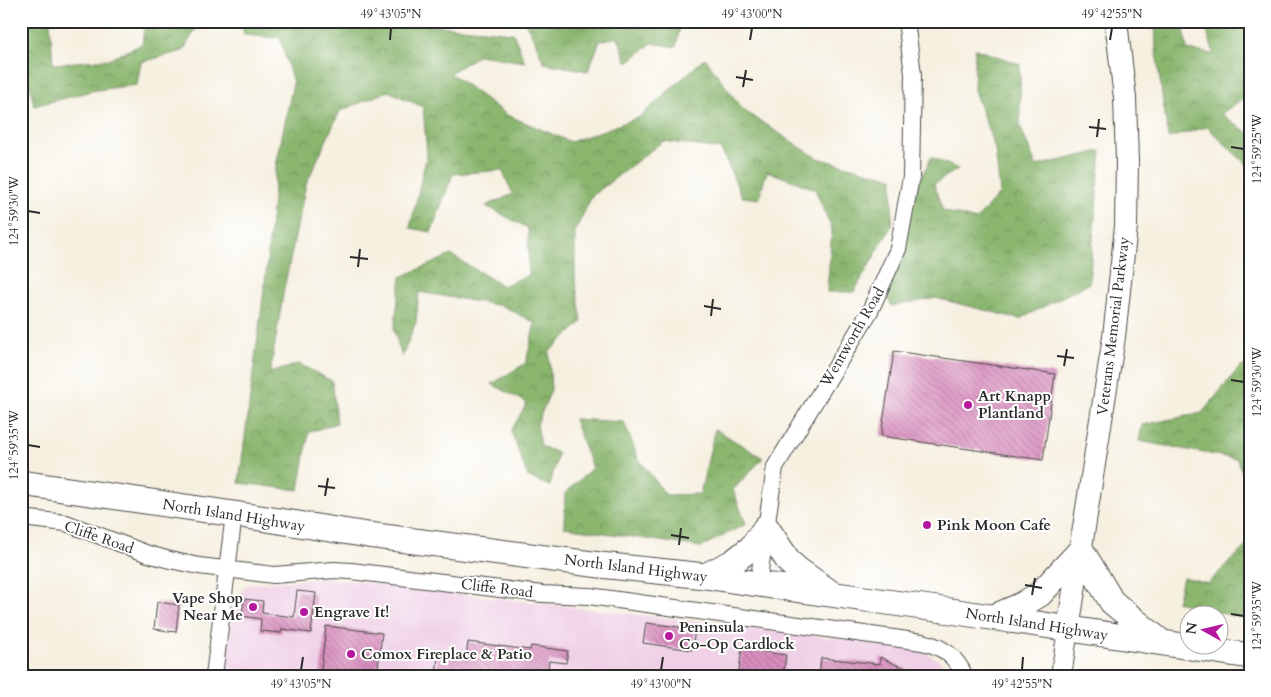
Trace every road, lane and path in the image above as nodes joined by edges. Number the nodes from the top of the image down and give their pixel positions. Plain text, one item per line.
1 (906, 21) edge
2 (1116, 21) edge
3 (21, 483) edge
4 (234, 514) junction
5 (21, 518) edge
6 (766, 527) junction
7 (1080, 550) junction
8 (226, 570) junction
9 (705, 576) junction
10 (758, 584) junction
11 (834, 595) junction
12 (994, 617) junction
13 (1068, 629) junction
14 (1163, 643) junction
15 (1250, 656) edge
16 (214, 676) edge
17 (965, 676) edge
18 (1061, 676) edge

1 - 6 street, Wentworth Road
2 - 7 main road, Veterans Memorial Parkway
3 - 4 main road, North Island Highway
4 - 8 street
4 - 9 main road, North Island Highway
5 - 8 street, Cliffe Road
6 - 9 main road
6 - 10 street, Wentworth Road
6 - 11 main road
7 - 12 main road
7 - 13 main road, Veterans Memorial Parkway
7 - 14 main road
8 - 16 street
8 - 17 street, Cliffe Road
9 - 10 main road, North Island Highway
10 - 11 main road, North Island Highway
11 - 12 main road, North Island Highway
12 - 13 main road, North Island Highway
13 - 14 main road, North Island Highway
13 - 18 street
14 - 15 main road, North Island Highway

